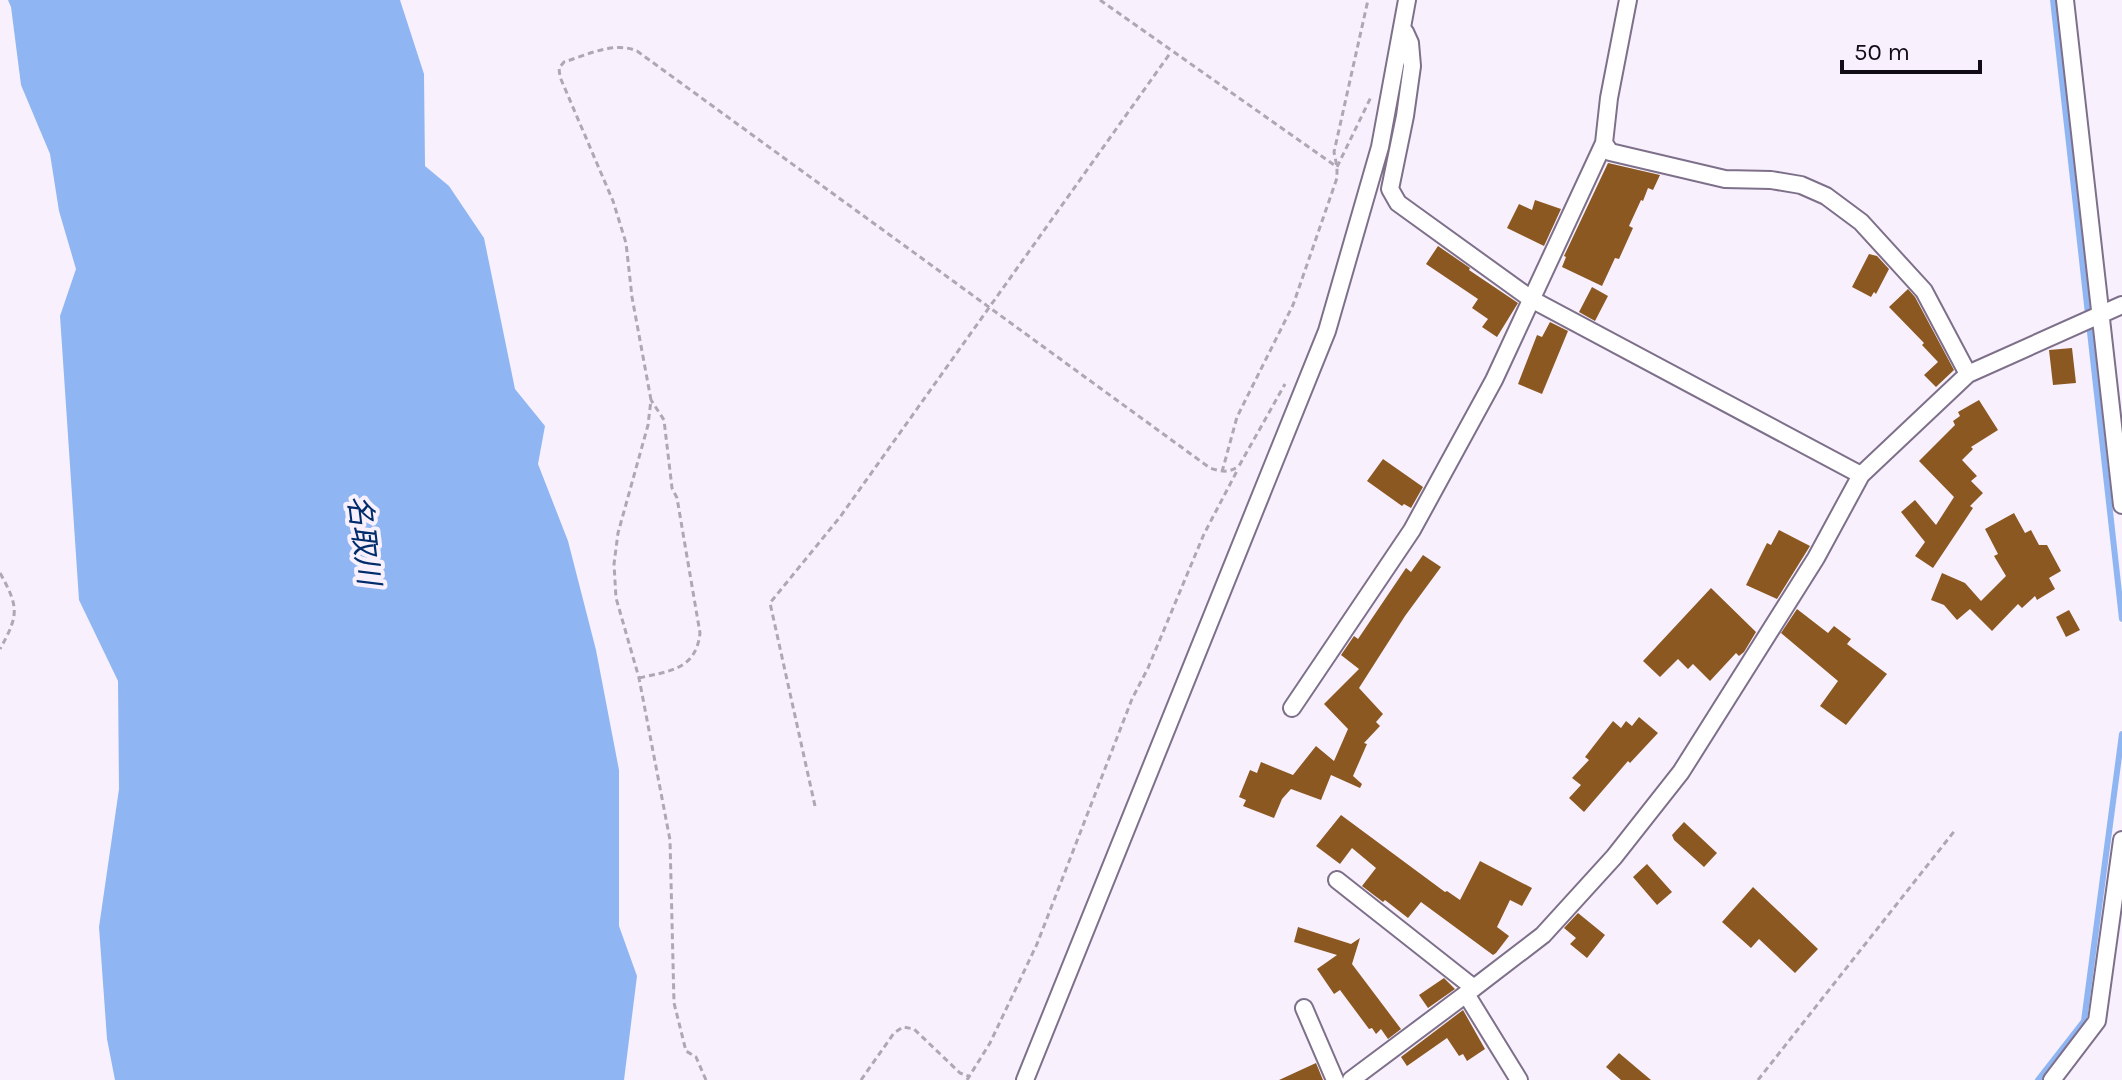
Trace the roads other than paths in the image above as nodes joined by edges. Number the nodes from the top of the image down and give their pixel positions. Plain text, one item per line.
1 (1407, 0) edge
2 (1628, 0) edge
3 (2065, 0) edge
4 (1403, 29) junction
5 (1604, 143) junction
6 (1531, 299) junction
7 (2122, 305) edge
8 (2091, 319) junction
9 (1968, 374) junction
10 (1861, 475) junction
11 (2122, 505) edge
12 (1292, 708) dead end
13 (2122, 840) edge
14 (1337, 880) dead end
15 (1470, 991) junction
16 (1304, 1008) dead end
17 (1025, 1080) edge
18 (1335, 1080) edge
19 (1351, 1080) edge
20 (1519, 1080) edge
21 (2052, 1080) edge

1 - 4 street
2 - 5 street
3 - 8 street
4 - 6 street
4 - 17 street
5 - 6 street
5 - 9 street
6 - 10 street
6 - 12 street
7 - 8 street
8 - 9 street
8 - 11 street
9 - 10 street
10 - 15 street
13 - 21 street
14 - 15 street
15 - 19 street
15 - 20 street
16 - 18 street

